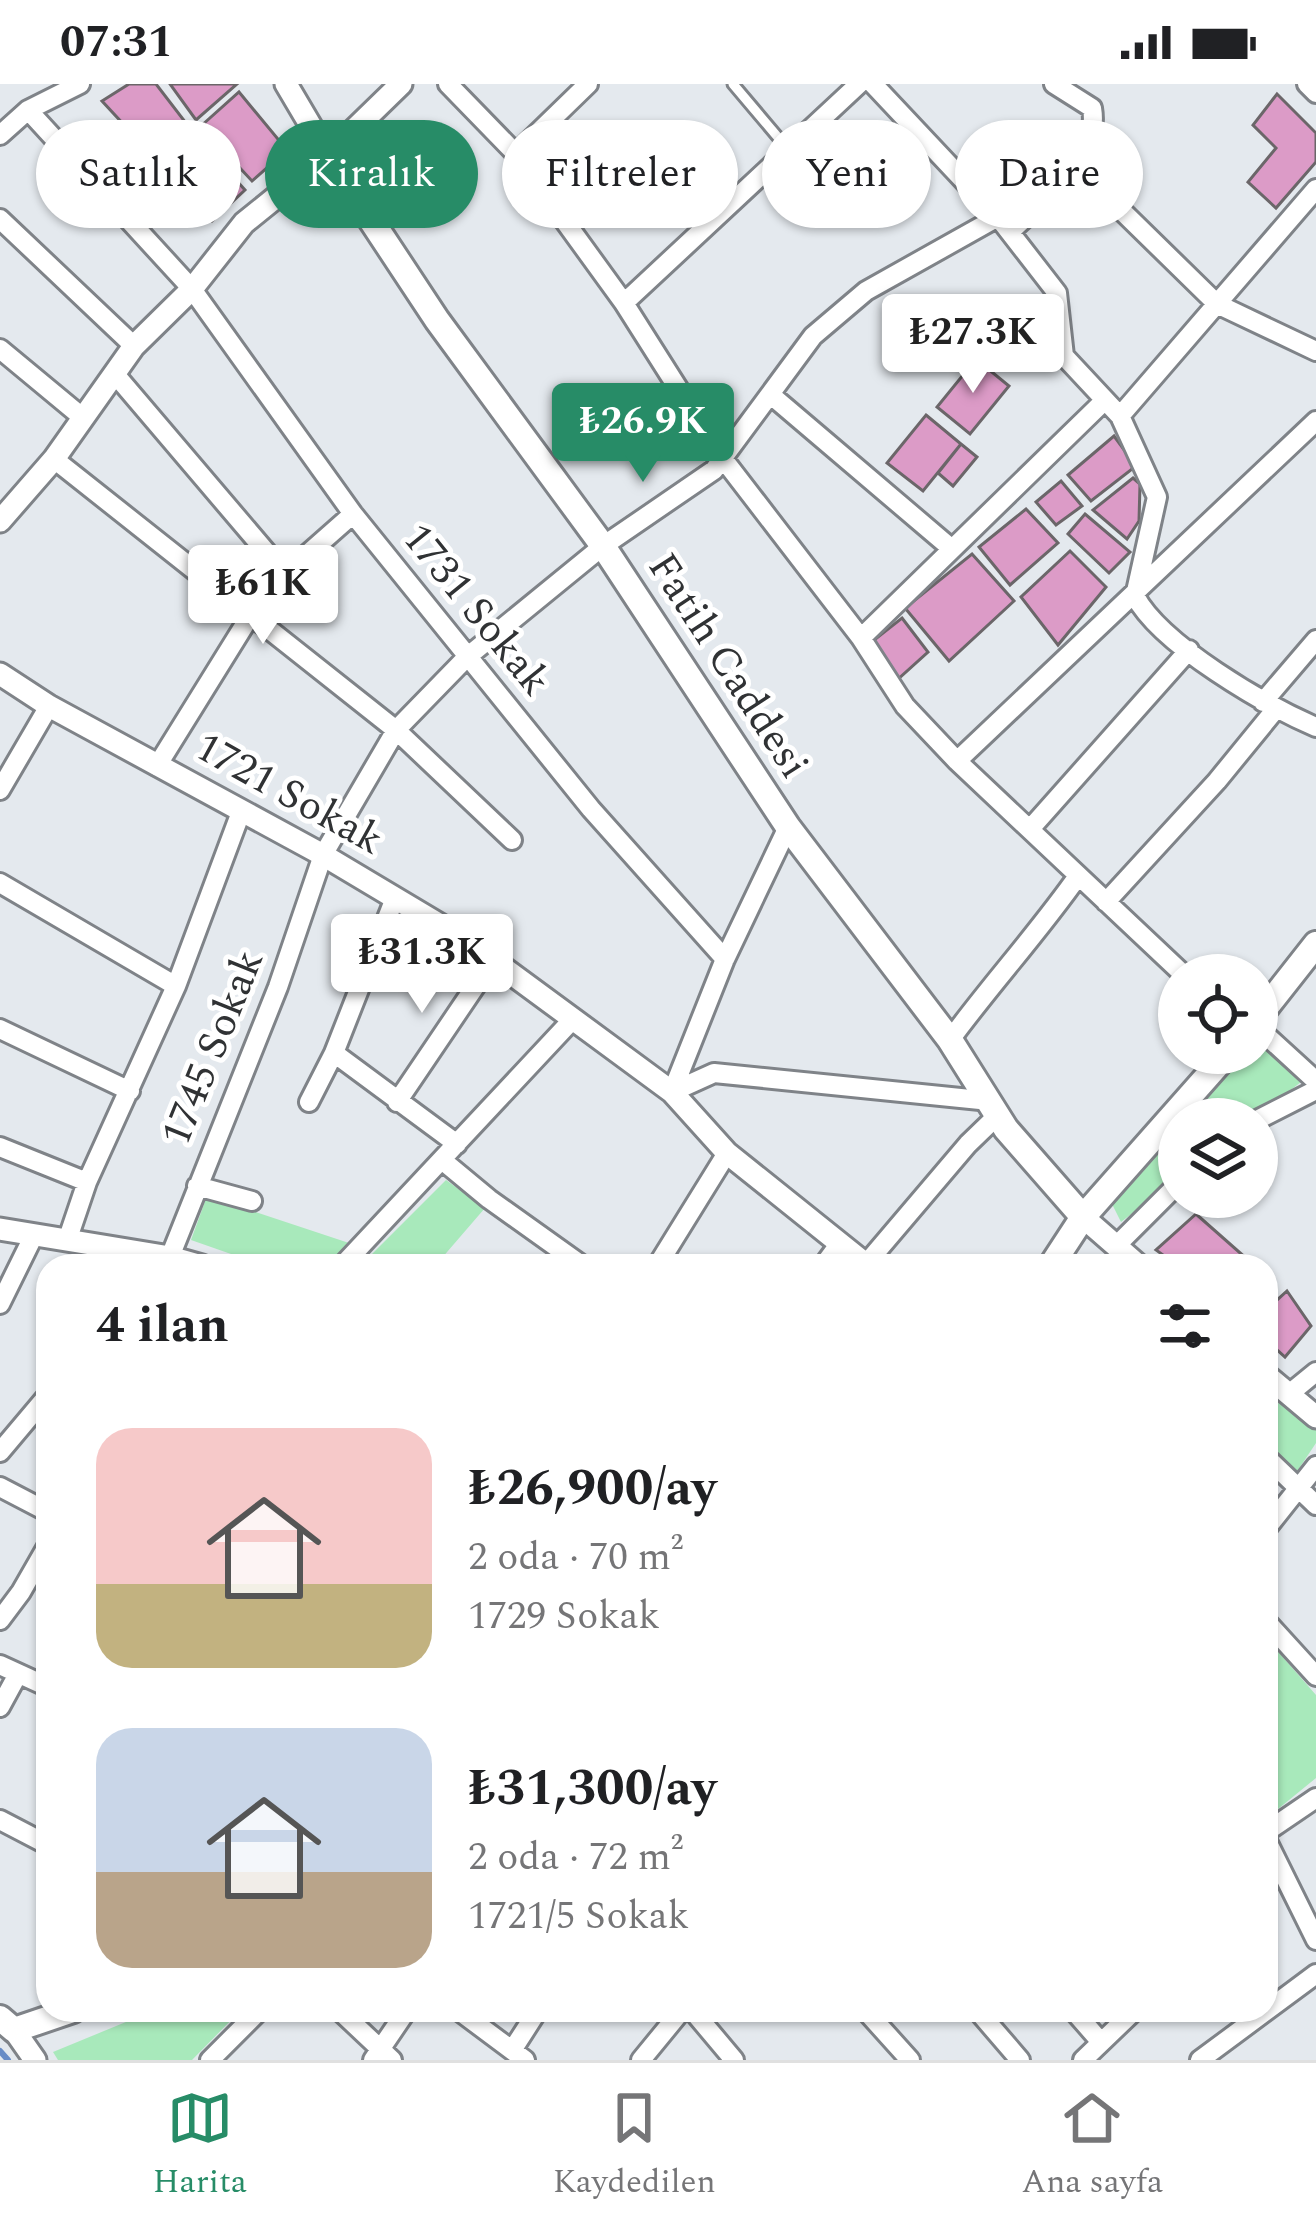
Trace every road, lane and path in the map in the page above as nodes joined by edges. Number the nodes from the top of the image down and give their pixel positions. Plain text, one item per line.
1 (286, 84) edge
2 (401, 84) edge
3 (448, 84) edge
4 (588, 84) edge
5 (733, 84) edge
6 (859, 84) edge
7 (872, 84) edge
8 (1054, 84) edge
9 (1307, 84) edge
10 (73, 85) edge
11 (1316, 93) edge
12 (28, 110) junction
13 (307, 120) edge
14 (364, 120) edge
15 (551, 120) edge
16 (763, 120) edge
17 (820, 120) edge
18 (1094, 120) edge
19 (0, 135) edge
20 (502, 140) edge
21 (762, 173) edge
22 (955, 173) edge
23 (1316, 189) edge
24 (265, 207) edge
25 (0, 219) edge
26 (376, 228) edge
27 (570, 228) edge
28 (998, 228) edge
29 (1006, 228) edge
30 (1139, 228) edge
31 (192, 289) junction
32 (624, 303) junction
33 (1216, 304) junction
34 (134, 346) junction
35 (0, 349) edge
36 (1316, 351) edge
37 (114, 373) junction
38 (771, 395) junction
39 (1103, 402) junction
40 (1120, 416) junction
41 (82, 417) junction
42 (1316, 421) edge
43 (721, 456) junction
44 (54, 459) junction
45 (3, 511) edge
46 (353, 514) junction
47 (603, 545) junction
48 (952, 549) junction
49 (285, 574) junction
50 (1136, 596) junction
51 (252, 613) junction
52 (861, 638) junction
53 (1316, 640) edge
54 (1189, 650) junction
55 (467, 657) junction
56 (0, 674) edge
57 (49, 706) junction
58 (1269, 706) junction
59 (1316, 727) edge
60 (396, 730) junction
61 (957, 761) junction
62 (157, 766) junction
63 (0, 790) edge
64 (241, 812) junction
65 (788, 827) junction
66 (1030, 829) junction
67 (512, 839) dead end
68 (323, 855) junction
69 (1078, 876) junction
70 (2, 890) edge
71 (395, 898) junction
72 (1106, 902) junction
73 (1316, 944) edge
74 (1162, 954) edge
75 (725, 958) junction
76 (493, 960) junction
77 (176, 986) junction
78 (1278, 995) edge
79 (573, 1018) junction
80 (0, 1029) edge
81 (950, 1040) junction
82 (1278, 1044) edge
83 (334, 1053) junction
84 (1209, 1074) edge
85 (1316, 1081) edge
86 (1316, 1090) edge
87 (130, 1091) junction
88 (672, 1092) junction
89 (309, 1102) dead end
90 (397, 1102) junction
91 (994, 1108) junction
92 (1278, 1109) edge
93 (457, 1144) junction
94 (0, 1147) edge
95 (728, 1153) junction
96 (442, 1160) junction
97 (87, 1182) junction
98 (197, 1186) junction
99 (252, 1201) dead end
100 (1158, 1204) edge
101 (1083, 1217) junction
102 (0, 1229) edge
103 (34, 1235) junction
104 (67, 1241) junction
105 (840, 1243) junction
106 (1116, 1246) junction
107 (114, 1254) edge
108 (171, 1254) edge
109 (353, 1254) edge
110 (566, 1254) edge
111 (665, 1254) edge
112 (832, 1254) edge
113 (854, 1254) edge
114 (876, 1254) edge
115 (1059, 1254) edge
116 (1125, 1254) edge
117 (0, 1304) edge
118 (1316, 1372) edge
119 (1278, 1385) edge
120 (1288, 1394) junction
121 (36, 1409) edge
122 (1316, 1417) edge
123 (0, 1452) edge
124 (1316, 1466) edge
125 (1278, 1467) edge
126 (1300, 1486) junction
127 (0, 1487) edge
128 (1316, 1504) edge
129 (36, 1506) edge
130 (1278, 1514) edge
131 (36, 1567) edge
132 (0, 1620) edge
133 (1278, 1634) edge
134 (9, 1669) edge
135 (1316, 1676) edge
136 (0, 1707) edge
137 (1316, 1798) edge
138 (0, 1820) edge
139 (1278, 1827) edge
140 (36, 1839) edge
141 (1278, 1882) edge
142 (1316, 1940) edge
143 (1316, 1974) edge
144 (1278, 2002) edge
145 (248, 2022) edge
146 (350, 2022) edge
147 (401, 2022) edge
148 (474, 2022) edge
149 (533, 2022) edge
150 (672, 2022) edge
151 (702, 2022) edge
152 (877, 2022) edge
153 (987, 2022) edge
154 (1083, 2022) edge
155 (1122, 2022) edge
156 (1252, 2022) edge
157 (7, 2024) edge
158 (1100, 2042) junction
159 (519, 2055) edge
160 (382, 2057) edge
161 (35, 2060) edge
162 (210, 2060) edge
163 (641, 2060) edge
164 (734, 2060) edge
165 (910, 2060) edge
166 (1020, 2060) edge
167 (1083, 2060) edge
168 (1201, 2060) edge

1 - 13 street, Fatih Caddesi
2 - 14 street
3 - 20 street
4 - 15 street
5 - 16 lane
6 - 17 street
7 - 22 street
8 - 18 street
9 - 11 street
10 - 12 street
12 - 19 street
12 - 31 street, 1731 Sokak
21 - 32 street
23 - 33 street
24 - 31 street
25 - 34 street
26 - 47 main road, Fatih Caddesi
27 - 32 street
28 - 38 street, 1745 Sokak
29 - 39 street
30 - 33 street
31 - 34 street
31 - 46 street, 1731 Sokak
32 - 43 street
33 - 36 street
33 - 40 street
34 - 37 street
35 - 41 street
37 - 41 street
37 - 49 street
38 - 43 street, 1745 Sokak
38 - 48 street
39 - 40 street
39 - 48 street
40 - 50 street
41 - 44 street
42 - 50 street
43 - 47 street, 1745 Sokak
43 - 52 street
44 - 45 street
44 - 51 street
46 - 49 street
46 - 55 street, 1731 Sokak
47 - 55 street, 1745 Sokak
47 - 65 main road, Fatih Caddesi
48 - 52 street
49 - 51 street
50 - 54 street
50 - 61 street
51 - 60 street
51 - 62 street
52 - 61 street
53 - 58 street
54 - 58 street
54 - 66 street
55 - 60 street, 1745 Sokak
55 - 75 street, 1731 Sokak
56 - 57 street, 1721 Sokak
57 - 62 street, 1721 Sokak
57 - 63 street
58 - 59 street
58 - 72 street
60 - 67 street
60 - 68 street, 1745 Sokak
61 - 66 street
62 - 64 street, 1721 Sokak
64 - 68 street, 1721 Sokak
64 - 77 street
65 - 75 street
65 - 81 main road, Fatih Caddesi
66 - 69 street
68 - 71 street, 1721 Sokak
68 - 98 street, 1745 Sokak
69 - 72 street
69 - 81 street
70 - 77 street
71 - 76 street, 1721 Sokak
71 - 83 street
72 - 74 street
73 - 78 main road
75 - 88 street
76 - 79 street, 1721 Sokak
76 - 90 street
77 - 87 street
79 - 88 street, 1721 Sokak
79 - 93 street
80 - 87 street
81 - 91 main road, Fatih Caddesi
82 - 85 street
83 - 89 street
83 - 90 street
84 - 101 main road
86 - 92 street
87 - 97 street
88 - 91 street
88 - 95 street, 1721 Sokak
90 - 93 street
91 - 101 main road, Fatih Caddesi
91 - 114 street
93 - 96 street
94 - 97 street
95 - 105 street, 1721 Sokak
95 - 111 street
96 - 109 street
96 - 110 street
97 - 104 street
98 - 99 street
98 - 108 street, 1745 Sokak
100 - 106 street
101 - 106 street
101 - 115 main road
102 - 103 street
103 - 104 street
103 - 117 street
104 - 107 street
105 - 112 street
105 - 113 street, 1721 Sokak
106 - 116 street
118 - 120 street
119 - 120 street
120 - 122 street
121 - 123 street
124 - 126 street
125 - 126 street
126 - 128 street
126 - 130 street
127 - 129 street
131 - 132 street
133 - 135 street
134 - 136 street
137 - 139 street
138 - 140 street
141 - 142 street
143 - 144 street
145 - 162 street
146 - 160 street
147 - 160 street
148 - 159 street
149 - 159 street
150 - 163 street
151 - 164 street
152 - 165 street
153 - 166 street
154 - 158 street
155 - 158 street
156 - 168 street
157 - 161 street
158 - 167 street

